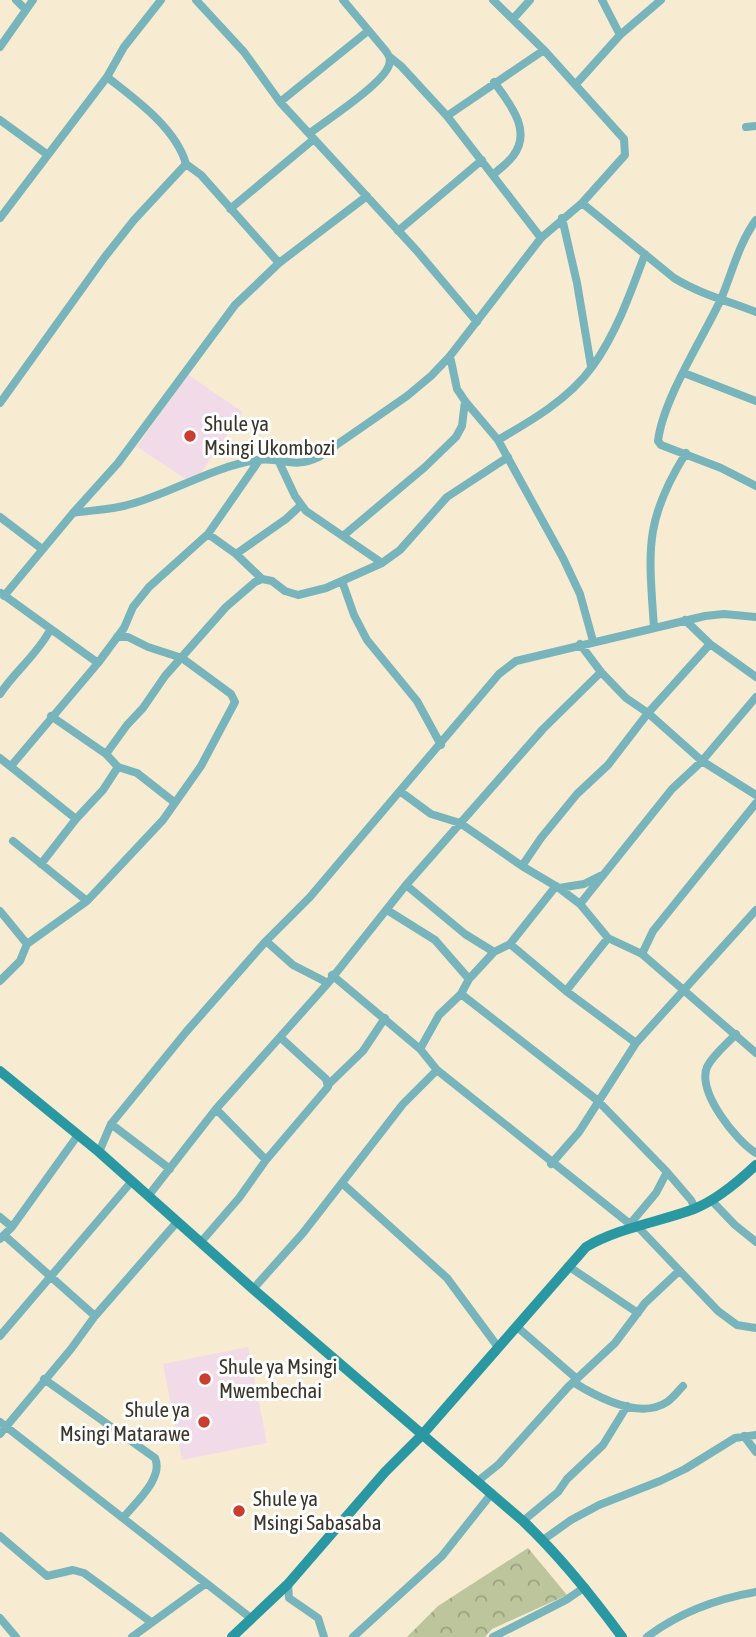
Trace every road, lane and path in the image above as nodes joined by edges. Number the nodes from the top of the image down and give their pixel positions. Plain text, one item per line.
1 (16, 0) edge
2 (33, 0) edge
3 (161, 0) edge
4 (196, 0) edge
5 (344, 0) edge
6 (493, 0) edge
7 (530, 0) edge
8 (602, 0) edge
9 (661, 0) edge
10 (26, 10) junction
11 (513, 19) junction
12 (368, 31) junction
13 (620, 35) junction
14 (0, 47) edge
15 (544, 50) junction
16 (390, 57) junction
17 (107, 77) junction
18 (494, 82) junction
19 (576, 84) junction
20 (280, 102) junction
21 (447, 116) junction
22 (0, 120) edge
23 (756, 126) edge
24 (746, 127) dead end
25 (312, 136) junction
26 (48, 155) junction
27 (482, 160) junction
28 (186, 164) junction
29 (493, 175) junction
30 (367, 196) junction
31 (582, 202) junction
32 (230, 209) junction
33 (0, 218) edge
34 (562, 218) junction
35 (756, 220) edge
36 (398, 231) junction
37 (541, 238) junction
38 (645, 254) junction
39 (279, 263) junction
40 (720, 300) junction
41 (756, 312) edge
42 (477, 322) junction
43 (450, 356) junction
44 (592, 368) junction
45 (684, 373) junction
46 (465, 401) junction
47 (756, 401) edge
48 (0, 403) edge
49 (498, 440) junction
50 (686, 453) junction
51 (508, 457) junction
52 (260, 459) junction
53 (279, 462) junction
54 (756, 486) edge
55 (300, 506) junction
56 (73, 513) junction
57 (0, 517) edge
58 (208, 534) junction
59 (344, 536) junction
60 (42, 549) junction
61 (236, 554) junction
62 (382, 563) junction
63 (262, 579) junction
64 (342, 581) junction
65 (2, 594) edge
66 (756, 617) edge
67 (685, 620) junction
68 (654, 628) junction
69 (50, 630) junction
70 (117, 637) junction
71 (593, 641) junction
72 (580, 644) junction
73 (710, 644) junction
74 (181, 658) junction
75 (98, 663) junction
76 (601, 671) junction
77 (0, 676) edge
78 (756, 677) edge
79 (7, 683) junction
80 (0, 694) edge
81 (756, 697) edge
82 (648, 713) junction
83 (51, 716) junction
84 (441, 745) junction
85 (106, 754) junction
86 (0, 758) edge
87 (702, 761) junction
88 (11, 766) junction
89 (118, 767) junction
90 (401, 792) junction
91 (756, 795) edge
92 (174, 802) junction
93 (756, 803) edge
94 (76, 820) junction
95 (460, 823) junction
96 (13, 841) dead end
97 (41, 864) junction
98 (522, 866) junction
99 (607, 869) junction
100 (406, 885) junction
101 (557, 887) junction
102 (87, 901) junction
103 (580, 904) junction
104 (387, 910) junction
105 (756, 910) edge
106 (0, 911) edge
107 (608, 938) junction
108 (266, 941) junction
109 (27, 944) junction
110 (510, 944) junction
111 (494, 952) junction
112 (642, 954) junction
113 (330, 979) junction
114 (469, 979) junction
115 (0, 981) edge
116 (566, 990) junction
117 (685, 991) junction
118 (461, 994) junction
119 (385, 1018) junction
120 (736, 1034) junction
121 (281, 1038) junction
122 (636, 1043) junction
123 (420, 1049) junction
124 (756, 1053) edge
125 (437, 1070) junction
126 (0, 1072) edge
127 (328, 1084) junction
128 (597, 1100) junction
129 (216, 1109) junction
130 (111, 1124) junction
131 (78, 1135) junction
132 (99, 1152) junction
133 (756, 1153) edge
134 (266, 1160) junction
135 (551, 1164) junction
136 (756, 1165) edge
137 (170, 1169) junction
138 (667, 1172) junction
139 (132, 1181) junction
140 (343, 1184) junction
141 (149, 1195) junction
142 (711, 1200) junction
143 (695, 1208) junction
144 (0, 1217) edge
145 (177, 1223) junction
146 (634, 1226) junction
147 (12, 1227) junction
148 (2, 1237) edge
149 (201, 1242) junction
150 (756, 1242) edge
151 (568, 1266) junction
152 (679, 1271) junction
153 (50, 1275) junction
154 (253, 1289) junction
155 (638, 1313) junction
156 (95, 1315) junction
157 (516, 1326) junction
158 (756, 1328) edge
159 (0, 1336) edge
160 (498, 1347) junction
161 (44, 1379) junction
162 (575, 1381) junction
163 (683, 1386) dead end
164 (628, 1406) junction
165 (2, 1428) edge
166 (422, 1435) junction
167 (756, 1435) edge
168 (744, 1436) junction
169 (756, 1452) edge
170 (478, 1482) junction
171 (492, 1493) junction
172 (123, 1518) junction
173 (523, 1521) junction
174 (0, 1536) edge
175 (543, 1540) junction
176 (205, 1584) junction
177 (288, 1584) junction
178 (585, 1587) junction
179 (756, 1592) edge
180 (0, 1618) edge
181 (252, 1619) junction
182 (151, 1622) junction
183 (618, 1636) edge
184 (16, 1637) edge
185 (132, 1637) edge
186 (232, 1637) edge
187 (324, 1637) edge
188 (353, 1637) edge
189 (493, 1637) edge
190 (647, 1637) edge

1 - 10 street
2 - 10 street
3 - 17 street
4 - 20 street
5 - 12 street
6 - 11 street
7 - 11 street
8 - 13 street
9 - 13 street
10 - 14 street
11 - 15 street
12 - 16 street
12 - 20 street
13 - 19 street
15 - 18 street
15 - 19 street
16 - 21 street
16 - 25 street
17 - 26 street
17 - 28 street
18 - 21 street
18 - 29 street
19 - 31 street
20 - 25 street
21 - 27 street
22 - 26 street
23 - 24 street
25 - 30 street
25 - 32 street
26 - 33 street
27 - 29 street
27 - 36 street
28 - 32 street
28 - 48 street
29 - 37 street
30 - 36 street
30 - 39 street
31 - 34 street
31 - 38 street
32 - 39 street
34 - 37 street
34 - 44 street
35 - 40 street
36 - 42 street
37 - 42 street
38 - 40 street
38 - 44 street
39 - 56 street
40 - 41 street
40 - 45 street
42 - 43 street
43 - 46 street
43 - 53 street
44 - 49 street
45 - 47 street
45 - 50 street
46 - 49 street
46 - 59 street
49 - 51 street
50 - 54 street
50 - 68 street
51 - 62 street
51 - 71 street
52 - 53 street
52 - 56 street
52 - 58 street
53 - 55 street
55 - 59 street
55 - 61 street
56 - 60 street
57 - 60 street
58 - 61 street
58 - 70 street
59 - 62 street
60 - 65 street
61 - 63 street
62 - 64 street
63 - 64 street
63 - 74 street
64 - 84 street
65 - 69 street
66 - 67 street
67 - 68 street
67 - 73 street
68 - 71 street
69 - 75 street
69 - 79 street
70 - 74 street
70 - 75 street
71 - 72 street
72 - 76 street
72 - 84 street
73 - 78 street
73 - 82 street
74 - 85 street
74 - 92 street
75 - 83 street
76 - 82 street
76 - 95 street
77 - 79 street
79 - 80 street
81 - 87 street
82 - 87 street
82 - 98 street
83 - 85 street
83 - 88 street
84 - 90 street
85 - 89 street
86 - 88 street
87 - 91 street
87 - 99 street
88 - 94 street
89 - 92 street
89 - 94 street
90 - 95 street
90 - 108 street
92 - 102 street
93 - 112 street
94 - 97 street
95 - 98 street
95 - 100 street
96 - 97 street
97 - 102 street
98 - 101 street
99 - 101 street
99 - 103 street
100 - 104 street
100 - 111 street
101 - 103 street
101 - 110 street
102 - 109 street
103 - 107 street
104 - 113 street
104 - 114 street
105 - 117 street
106 - 109 street
107 - 112 street
107 - 116 street
108 - 113 street
108 - 130 street
109 - 115 street
110 - 111 street
110 - 116 street
111 - 114 street
112 - 117 street
113 - 119 street
113 - 121 street
114 - 118 street
116 - 122 street
117 - 120 street
117 - 122 street
118 - 123 street
118 - 128 street
119 - 123 street
119 - 127 street
120 - 124 street
120 - 133 street
121 - 127 street
121 - 129 street
122 - 128 street
123 - 125 street
125 - 135 street
125 - 140 street
126 - 131 street
127 - 134 street
128 - 135 street
128 - 138 street
129 - 134 street
129 - 137 street
130 - 132 street
130 - 137 street
131 - 132 street
131 - 147 street
132 - 139 street
134 - 149 street
135 - 146 street
136 - 142 street
137 - 141 street
138 - 143 street
138 - 146 street
139 - 141 street
139 - 153 street
140 - 154 street
140 - 160 street
141 - 145 street
142 - 143 street
142 - 150 street
143 - 146 street
144 - 147 street
145 - 149 street
145 - 156 street
146 - 151 street
146 - 152 street
147 - 148 street
148 - 153 street
149 - 154 street
151 - 155 street
151 - 157 street
152 - 155 street
152 - 158 street
153 - 156 street
153 - 159 street
154 - 166 street
155 - 162 street
156 - 161 street
157 - 160 street
157 - 162 street
160 - 166 street
161 - 165 street
161 - 172 street
162 - 164 street
162 - 170 street
163 - 164 street
164 - 173 street
165 - 172 street
166 - 170 street
166 - 177 street
167 - 168 street
168 - 169 street
168 - 175 street
170 - 171 street
171 - 173 street
171 - 188 street
172 - 176 street
173 - 175 street
174 - 182 street
175 - 178 street
176 - 181 street
176 - 182 street
177 - 181 street
177 - 187 street
178 - 183 street
178 - 189 street
179 - 190 street
180 - 184 street
181 - 186 street
182 - 185 street

